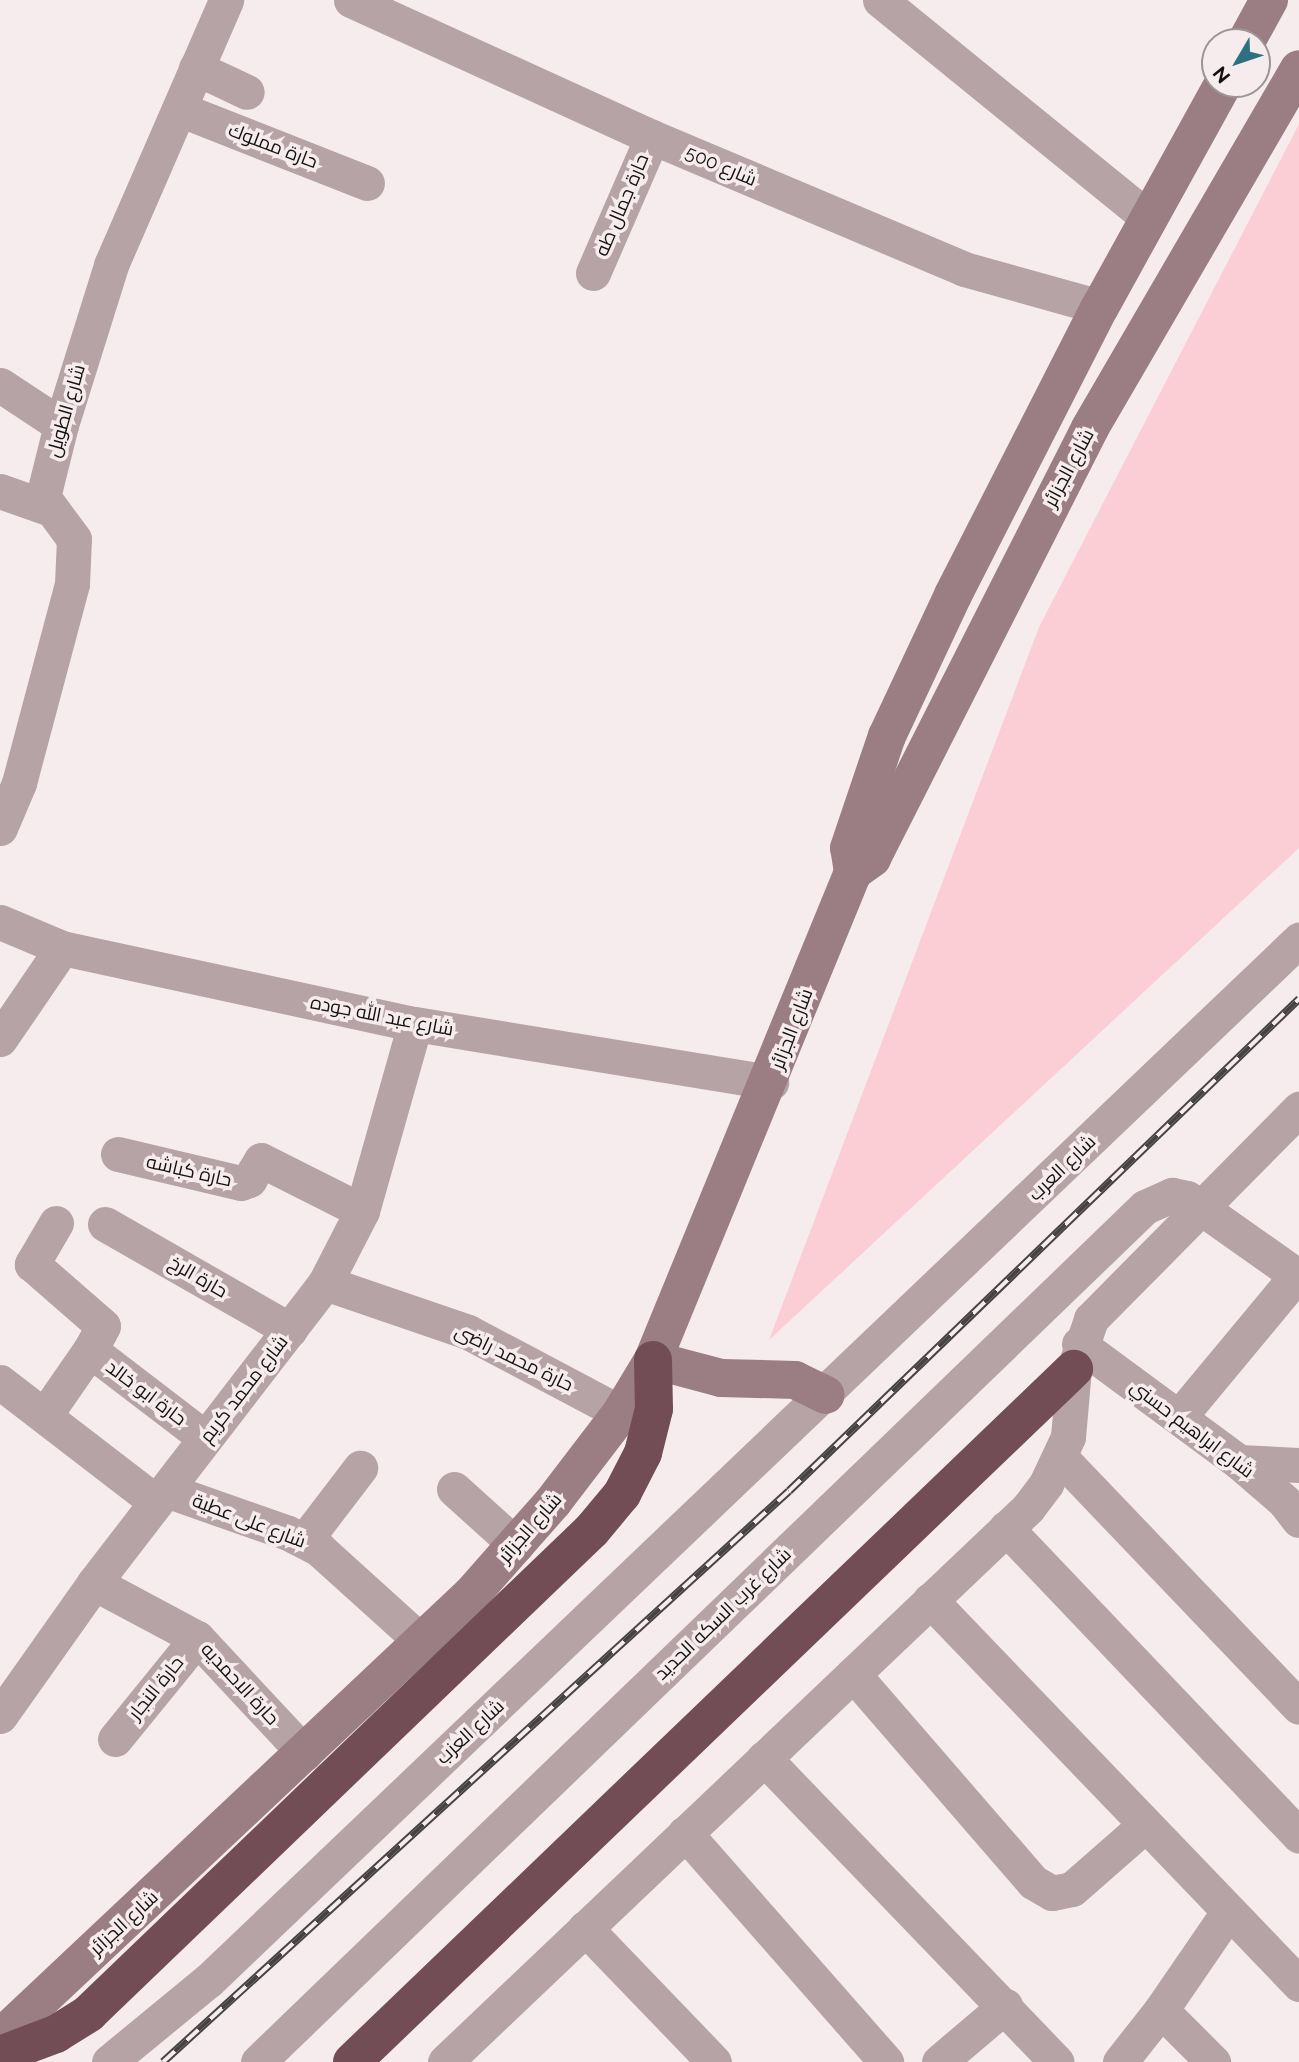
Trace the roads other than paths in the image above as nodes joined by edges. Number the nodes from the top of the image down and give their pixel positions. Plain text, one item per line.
1 (226, 0) edge
2 (1269, 0) edge
3 (884, 1) edge
4 (370, 4) edge
5 (1254, 28) edge
6 (196, 68) junction
7 (1299, 69) edge
8 (247, 92) dead end
9 (1215, 98) edge
10 (178, 109) junction
11 (652, 137) junction
12 (367, 183) dead end
13 (1149, 219) junction
14 (593, 273) dead end
15 (1100, 307) junction
16 (0, 385) edge
17 (61, 425) junction
18 (0, 491) edge
19 (48, 508) junction
20 (9, 780) edge
21 (0, 828) edge
22 (853, 872) junction
23 (0, 922) edge
24 (1299, 940) edge
25 (62, 948) junction
26 (415, 1024) junction
27 (0, 1039) edge
28 (771, 1082) junction
29 (1299, 1109) edge
30 (118, 1154) dead end
31 (1200, 1207) junction
32 (362, 1211) junction
33 (56, 1223) dead end
34 (105, 1224) dead end
35 (1298, 1277) edge
36 (325, 1283) junction
37 (290, 1330) junction
38 (90, 1350) junction
39 (1077, 1357) junction
40 (653, 1360) junction
41 (4, 1394) edge
42 (826, 1395) junction
43 (621, 1412) junction
44 (45, 1415) junction
45 (1179, 1417) junction
46 (205, 1438) junction
47 (1060, 1458) junction
48 (1239, 1462) junction
49 (1299, 1465) edge
50 (360, 1468) dead end
51 (454, 1489) dead end
52 (161, 1496) junction
53 (1299, 1520) edge
54 (1006, 1528) junction
55 (305, 1541) junction
56 (516, 1545) junction
57 (94, 1583) junction
58 (930, 1600) junction
59 (197, 1638) junction
60 (423, 1643) junction
61 (853, 1674) junction
62 (1299, 1707) edge
63 (0, 1716) edge
64 (115, 1739) dead end
65 (305, 1754) junction
66 (764, 1758) junction
67 (1144, 1826) junction
68 (685, 1833) junction
69 (1299, 1836) edge
70 (1227, 1912) junction
71 (585, 1928) junction
72 (1299, 1984) edge
73 (1005, 2006) junction
74 (1161, 2010) junction
75 (0, 2038) edge
76 (0, 2055) edge
77 (109, 2062) edge
78 (258, 2062) edge
79 (352, 2062) edge
80 (444, 2062) edge
81 (713, 2062) edge
82 (886, 2062) edge
83 (939, 2062) edge
84 (1057, 2062) edge
85 (1120, 2062) edge
86 (1213, 2062) edge

1 - 6 street, شارع الطويل
2 - 5 street
3 - 13 street
4 - 11 street, شارع 500
6 - 8 street
6 - 10 street, شارع الطويل
7 - 22 street, شارع الجزائر
9 - 13 street, شارع الجزائر
10 - 12 street, حارة مملوك
10 - 17 street, شارع الطويل
11 - 14 street, حارة جمال طه
11 - 15 street, شارع 500
13 - 15 street, شارع الجزائر
15 - 22 street, شارع الجزائر
16 - 17 street
17 - 19 street, شارع الطويل
18 - 19 street
19 - 20 street
20 - 21 street
22 - 28 street, شارع الجزائر
23 - 25 street, شارع عبد الله جوده
24 - 42 street, شارع العرب
25 - 26 street, شارع عبد الله جوده
25 - 27 street
26 - 28 street, شارع عبد الله جوده
26 - 32 street, شارع محمد كريم
28 - 40 street, شارع الجزائر
29 - 31 street
30 - 32 street, حارة كباشه
31 - 35 street, شارع غرب السكه الحديد
31 - 39 street
31 - 78 street, شارع غرب السكه الحديد
32 - 36 street, شارع محمد كريم
33 - 38 street, حارة ابو خالد
34 - 37 street, حارة الرخ
35 - 45 street
36 - 37 street, شارع محمد كريم
36 - 43 street, حارة محمد راضى
37 - 46 street, شارع محمد كريم
38 - 44 street
38 - 46 street, حارة ابو خالد
39 - 45 street, شارع ابراهيم حسني
39 - 47 street
39 - 79 highway
40 - 42 street
40 - 43 street, شارع الجزائر
40 - 76 highway
41 - 44 street, شارع على عطية
42 - 77 street, شارع العزب
43 - 56 street, شارع الجزائر
44 - 52 street, شارع على عطية
45 - 48 street, شارع ابراهيم حسني
46 - 52 street, شارع محمد كريم
47 - 54 street
47 - 62 street
48 - 49 street
48 - 53 street, شارع ابراهيم حسني
50 - 55 street
51 - 56 street
52 - 55 street, شارع على عطية
52 - 57 street, شارع محمد كريم
54 - 58 street
54 - 69 street
55 - 60 street, شارع على عطية
56 - 60 street, شارع الجزائر
57 - 59 street, حارة الاحمديه
57 - 63 street, شارع محمد كريم
58 - 61 street
58 - 67 street
59 - 64 street, حارة النجار
59 - 65 street, حارة الاحمديه
60 - 65 street, شارع الجزائر
61 - 66 street
61 - 67 street
65 - 75 street, شارع الجزائر
66 - 68 street
66 - 73 street
67 - 70 street
68 - 71 street
68 - 82 street
70 - 72 street
70 - 74 street
71 - 80 street
71 - 81 street
73 - 83 street
73 - 84 street
74 - 85 street
74 - 86 street

